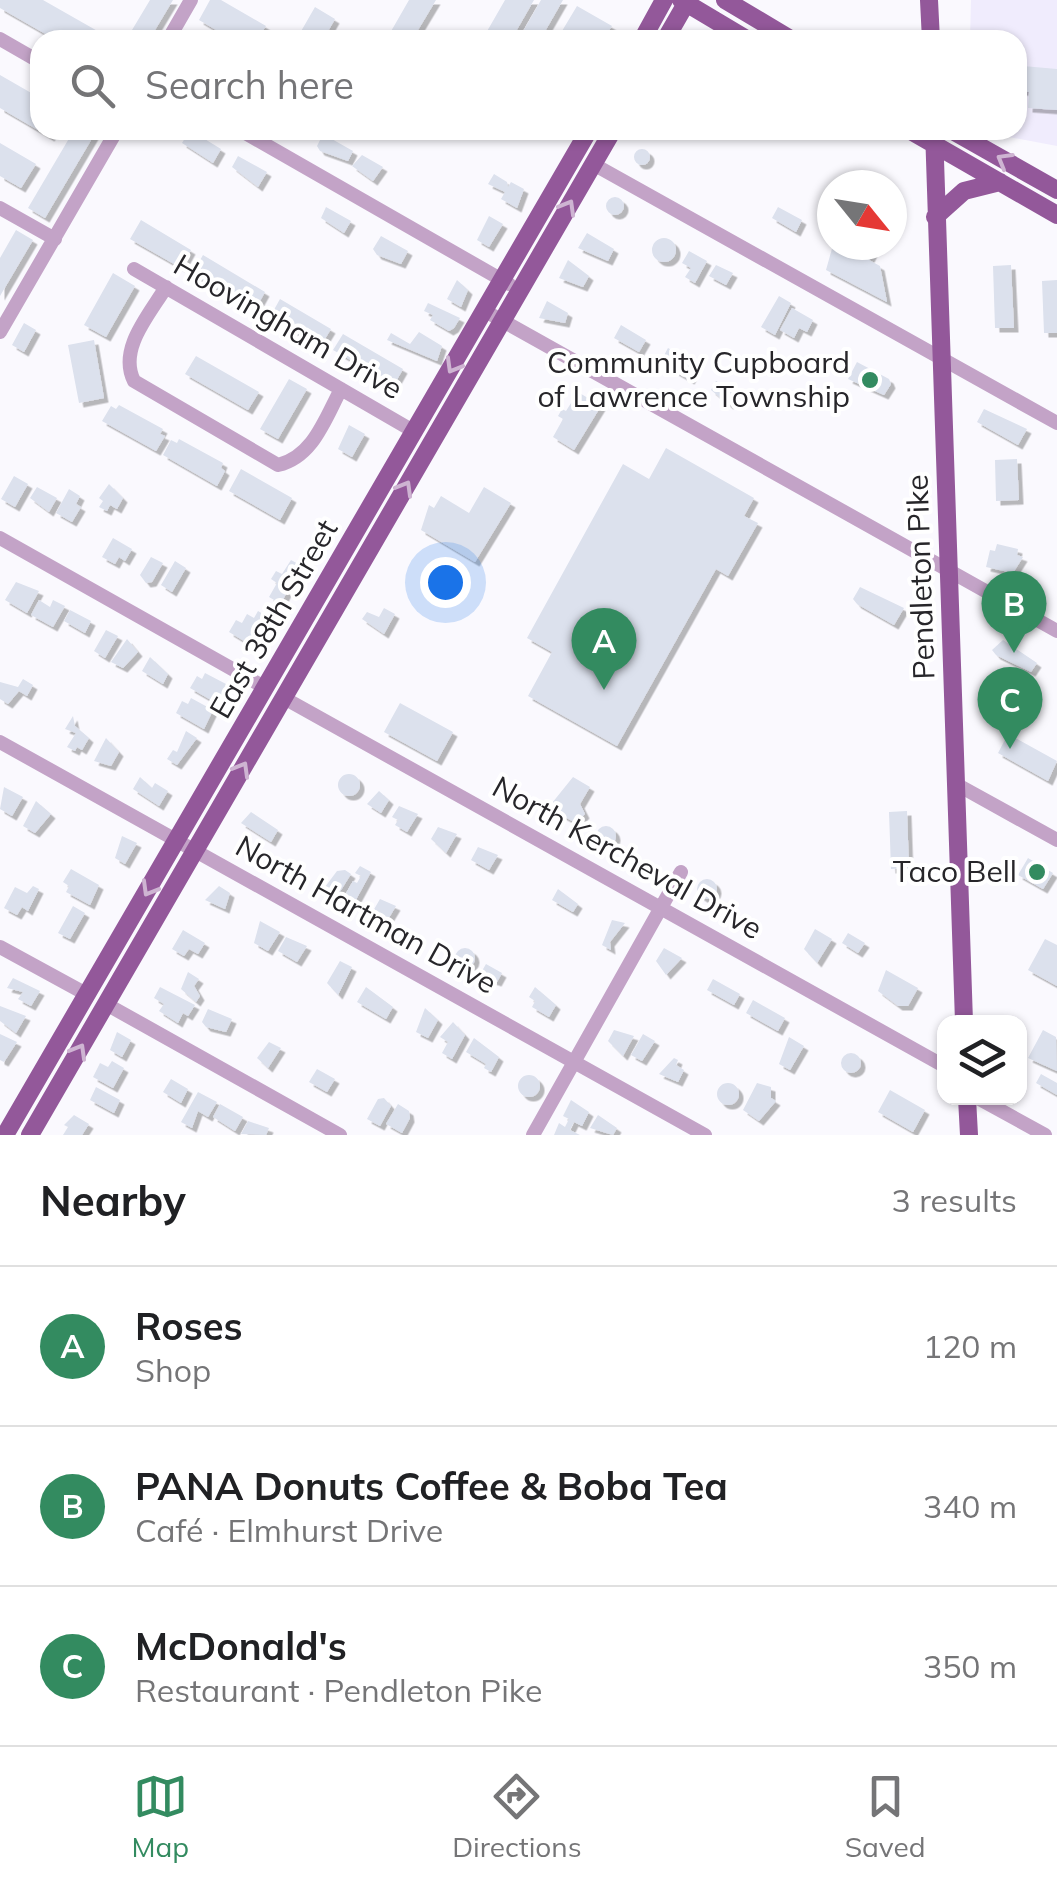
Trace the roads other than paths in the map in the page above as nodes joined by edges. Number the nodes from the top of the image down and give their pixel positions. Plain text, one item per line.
1 (190, 0) edge
2 (664, 0) edge
3 (725, 0) edge
4 (685, 1) edge
5 (174, 30) edge
6 (648, 30) edge
7 (670, 30) edge
8 (732, 30) edge
9 (775, 30) edge
10 (0, 39) edge
11 (30, 56) edge
12 (111, 140) edge
13 (258, 140) edge
14 (583, 140) edge
15 (607, 140) edge
16 (934, 140) edge
17 (938, 140) edge
18 (969, 140) edge
19 (593, 164) junction
20 (1000, 182) junction
21 (1057, 190) edge
22 (0, 208) edge
23 (1057, 214) edge
24 (935, 218) junction
25 (55, 239) junction
26 (134, 269) dead end
27 (503, 280) junction
28 (166, 287) junction
29 (520, 290) junction
30 (485, 311) junction
31 (503, 321) junction
32 (0, 332) edge
33 (942, 361) junction
34 (341, 390) junction
35 (1057, 423) edge
36 (415, 432) junction
37 (0, 538) edge
38 (949, 571) junction
39 (1057, 631) edge
40 (266, 688) junction
41 (284, 698) junction
42 (0, 742) edge
43 (956, 784) junction
44 (1057, 840) edge
45 (177, 841) junction
46 (194, 851) junction
47 (681, 872) dead end
48 (660, 908) junction
49 (0, 947) edge
50 (88, 995) junction
51 (106, 1004) junction
52 (964, 1015) edge
53 (574, 1061) junction
54 (937, 1062) edge
55 (968, 1105) edge
56 (991, 1105) edge
57 (1039, 1132) edge
58 (5, 1135) edge
59 (30, 1135) edge
60 (340, 1135) edge
61 (533, 1135) edge
62 (705, 1135) edge
63 (969, 1135) edge

1 - 5 street
2 - 6 main road
3 - 9 main road
4 - 7 main road
4 - 8 main road
10 - 11 street
12 - 25 street
13 - 27 street
14 - 27 main road, East 38th Street
15 - 19 main road, East 38th Street
16 - 24 main road, Pendleton Pike
17 - 20 main road
21 -> 18 main road
29 -> 19 main road, East 38th Street
19 - 33 street
20 - 23 main road
20 - 24 main road
22 - 25 street
24 - 33 main road, Pendleton Pike
25 - 32 street
26 - 28 street, Hoovingham Drive
27 - 29 street
27 - 30 main road, East 38th Street
28 - 34 street, Hoovingham Drive
28 - 34 street
29 - 31 main road, East 38th Street
30 - 31 street
30 -> 36 main road, East 38th Street
31 - 38 street
41 -> 31 main road, East 38th Street
33 - 35 street
33 - 38 main road, Pendleton Pike
34 - 36 street, Hoovingham Drive
36 - 40 main road, East 38th Street
37 - 40 street
38 - 39 street
38 - 43 main road, Pendleton Pike
40 - 45 main road, East 38th Street
46 -> 41 main road, East 38th Street
41 - 48 street, North Kercheval Drive
42 - 45 street, North Hartman Drive
43 - 44 street
43 - 52 main road, Pendleton Pike
45 - 46 street, North Hartman Drive
45 -> 50 main road, East 38th Street
46 - 51 main road, East 38th Street
46 - 53 street, North Hartman Drive
47 - 48 street
48 - 53 street
48 - 54 street, North Kercheval Drive
49 - 50 street
50 - 58 main road, East 38th Street
59 -> 51 main road, East 38th Street
51 - 60 street
53 - 61 street
53 - 62 street, North Hartman Drive
55 - 63 main road
56 - 57 street

